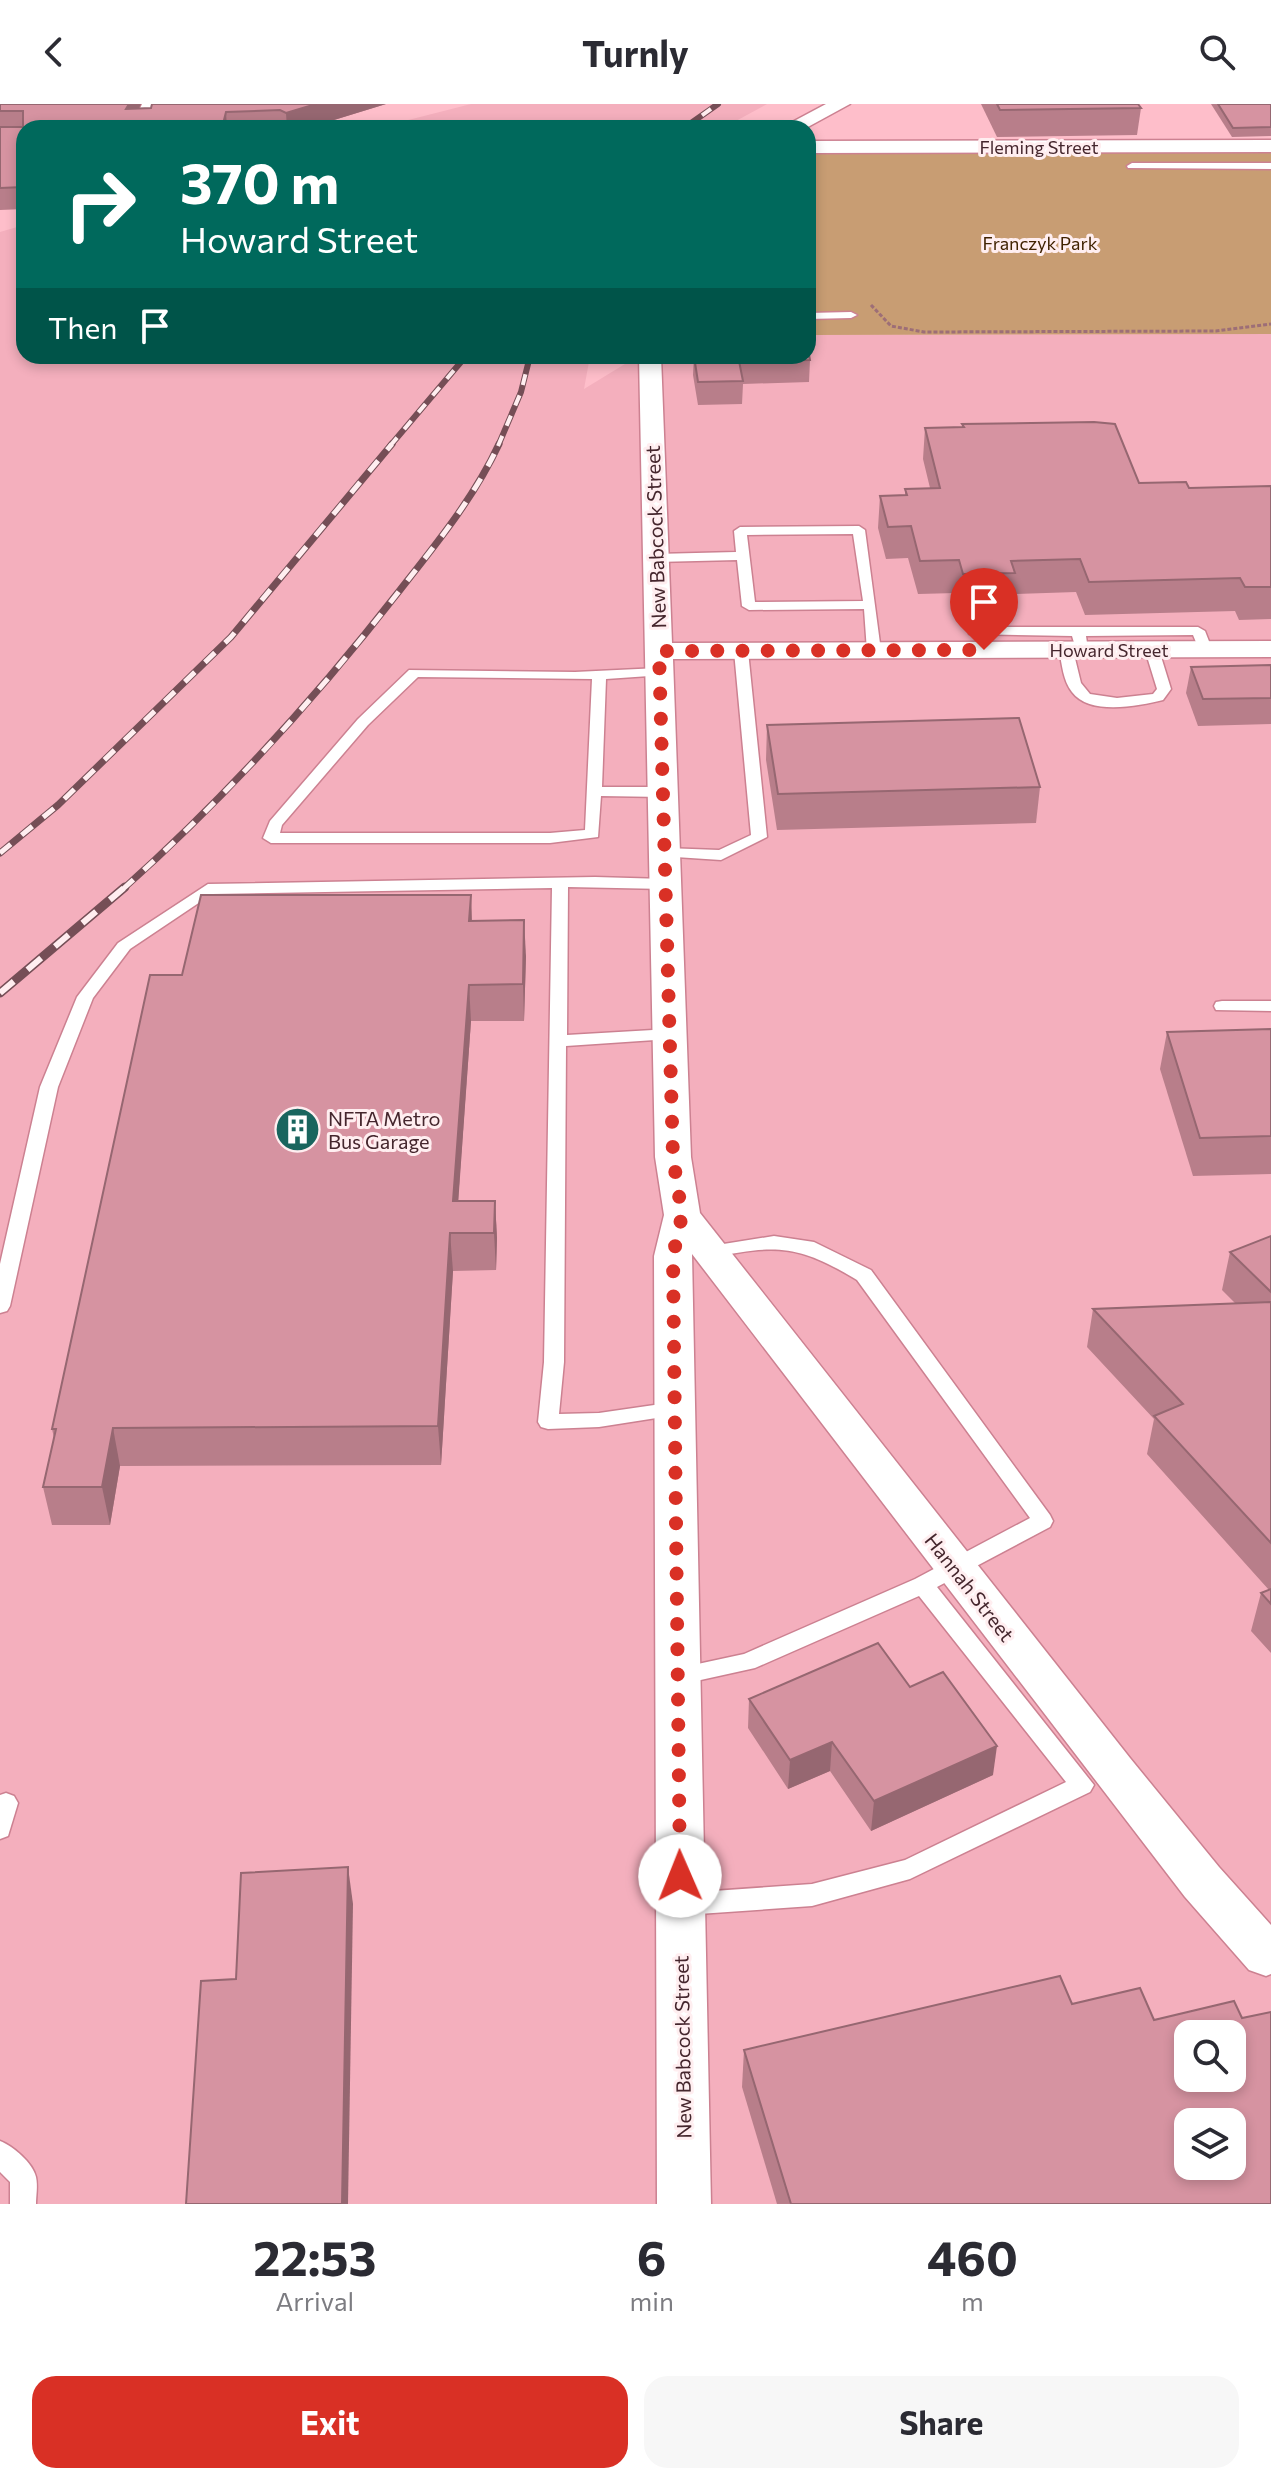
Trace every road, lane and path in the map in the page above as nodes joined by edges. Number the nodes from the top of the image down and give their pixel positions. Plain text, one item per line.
1 (841, 104) edge
2 (808, 120) edge
3 (1216, 146) junction
4 (1271, 146) edge
5 (816, 147) edge
6 (1132, 166) dead end
7 (1226, 166) junction
8 (1271, 166) edge
9 (861, 300) dead end
10 (851, 315) dead end
11 (816, 316) edge
12 (1271, 324) edge
13 (650, 364) edge
14 (743, 556) junction
15 (656, 558) junction
16 (870, 605) junction
17 (974, 631) dead end
18 (1075, 644) junction
19 (1205, 649) junction
20 (1271, 649) edge
21 (1152, 650) junction
22 (741, 651) junction
23 (874, 651) junction
24 (659, 662) junction
25 (599, 675) junction
26 (594, 791) junction
27 (663, 792) junction
28 (665, 868) junction
29 (560, 883) junction
30 (1222, 1006) dead end
31 (1271, 1006) edge
32 (670, 1034) junction
33 (558, 1041) junction
34 (682, 1215) junction
35 (711, 1252) junction
36 (0, 1306) edge
37 (675, 1409) junction
38 (939, 1577) junction
39 (678, 1676) junction
40 (1098, 1778) junction
41 (6, 1803) dead end
42 (0, 1829) edge
43 (681, 1904) junction
44 (1266, 1954) dead end
45 (0, 2153) edge
46 (23, 2204) edge
47 (684, 2204) edge

1 - 2 street
3 - 4 street, Fleming Street
3 - 5 street, Fleming Street
3 - 7 lane
6 - 7 lane
7 - 8 lane
9 - 12 path
10 - 11 lane
13 - 15 street, New Babcock Street
14 - 15 lane
14 - 16 lane
14 - 16 lane
15 - 24 street, New Babcock Street
16 - 23 lane
17 - 18 lane
18 - 19 lane
18 - 21 street, Howard Street
18 - 21 lane
18 - 23 street, Howard Street
19 - 20 street, Howard Street
19 - 21 street, Howard Street
22 - 23 street, Howard Street
22 - 24 street, Howard Street
22 - 28 lane
24 - 25 lane
24 - 27 street, New Babcock Street
25 - 26 lane
25 - 26 lane
26 - 27 lane
27 - 28 street, New Babcock Street
28 - 29 lane
28 - 32 street, New Babcock Street
29 - 33 lane
29 - 36 lane
30 - 31 lane
32 - 33 lane
32 - 34 street, New Babcock Street
33 - 37 lane
34 - 35 street, Hannah Street
34 - 37 street, New Babcock Street
35 - 38 street, Hannah Street
35 - 38 lane
37 - 39 street, New Babcock Street
38 - 39 lane
38 - 40 street, Hannah Street
39 - 43 street, New Babcock Street
40 - 43 lane
40 - 44 street, Hannah Street
41 - 42 lane
43 - 47 street, New Babcock Street
45 - 46 lane

